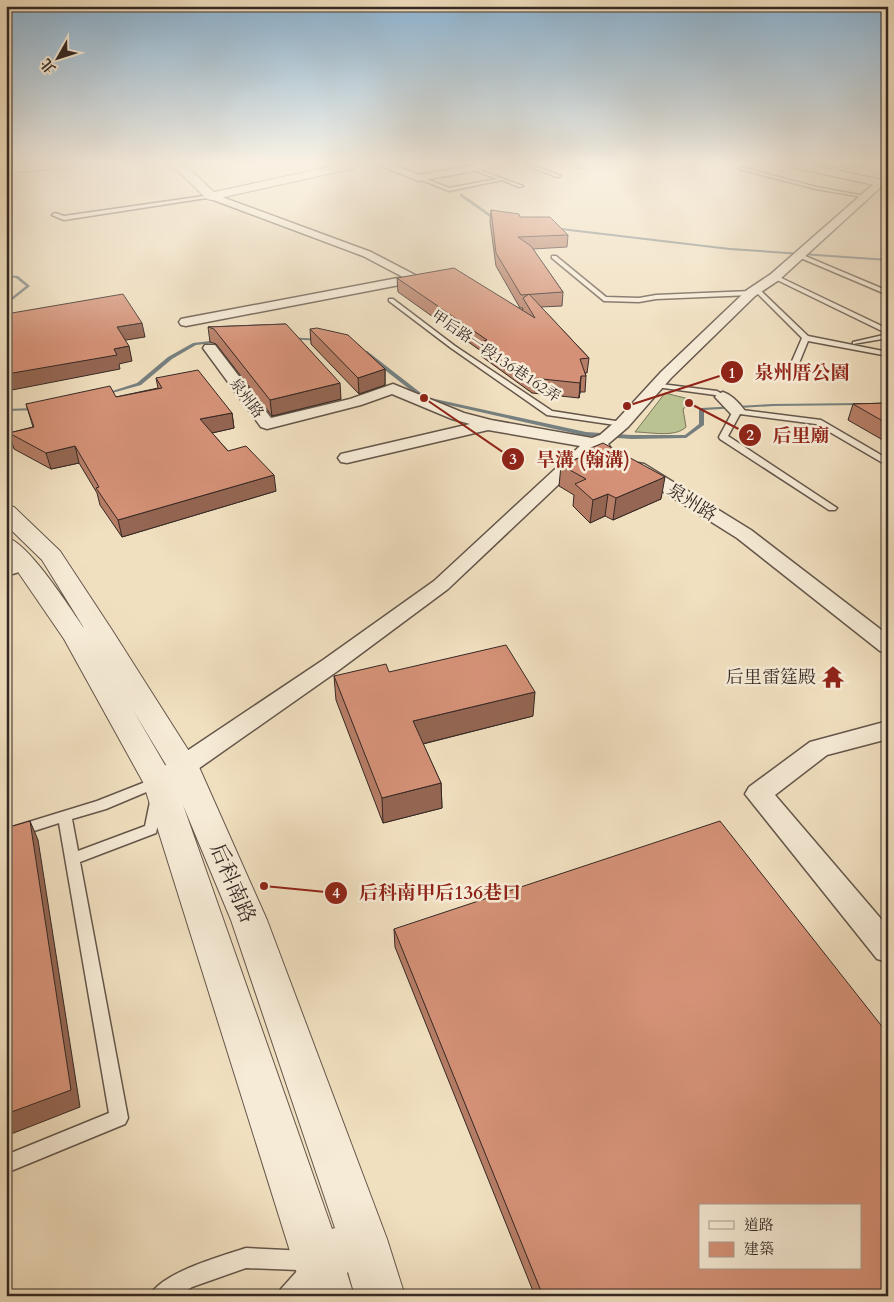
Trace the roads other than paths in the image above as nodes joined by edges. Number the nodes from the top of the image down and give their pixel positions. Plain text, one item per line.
1 (288, 225) edge
2 (832, 225) edge
3 (800, 254) junction
4 (554, 257) dead end
5 (775, 277) junction
6 (754, 291) junction
7 (888, 293) edge
8 (391, 300) dead end
9 (186, 322) dead end
10 (888, 332) edge
11 (888, 336) edge
12 (806, 338) junction
13 (855, 344) dead end
14 (210, 348) dead end
15 (888, 354) edge
16 (793, 368) dead end
17 (656, 386) junction
18 (342, 389) dead end
19 (723, 397) joint
20 (355, 402) junction
21 (737, 411) junction
22 (488, 425) junction
23 (608, 434) junction
24 (347, 458) dead end
25 (888, 463) edge
26 (832, 508) dead end
27 (6, 512) edge
28 (6, 544) edge
29 (51, 556) junction
30 (16, 567) edge
31 (888, 646) edge
32 (888, 730) edge
33 (171, 774) junction
34 (65, 817) junction
35 (6, 835) edge
36 (72, 859) junction
37 (888, 949) edge
38 (6, 1164) edge
39 (363, 1239) junction
40 (324, 1278) edge
41 (160, 1296) edge
42 (288, 1296) edge
43 (380, 1296) edge

1 - 9 street
2 - 3 street
3 - 5 street
3 - 7 lane
4 - 6 lane
5 - 6 street
5 - 10 lane
6 - 12 lane
6 - 17 street
8 - 23 lane, 甲后路一段136巷162弄
11 - 13 lane
12 - 15 lane
12 - 16 lane
14 - 20 street, 泉州路
17 - 19 lane
17 - 23 street
18 - 20 street
19 - 21 street
20 - 22 street, 泉州路
21 - 25 lane
21 - 26 lane
22 - 23 street, 泉州路
22 - 24 street
23 - 31 street, 泉州路
23 - 33 street
27 - 29 street, 后科南路
28 - 30 street, 后科南路
29 - 30 street
29 - 33 street, 后科南路
30 - 33 street, 后科南路
32 - 37 street
33 - 34 lane
33 - 36 lane
33 - 39 street, 后科南路
33 - 40 street, 后科南路
34 - 35 lane
34 - 36 lane
36 - 38 lane
39 - 40 street
39 - 43 street, 后科南路
40 - 41 lane
40 - 42 lane

